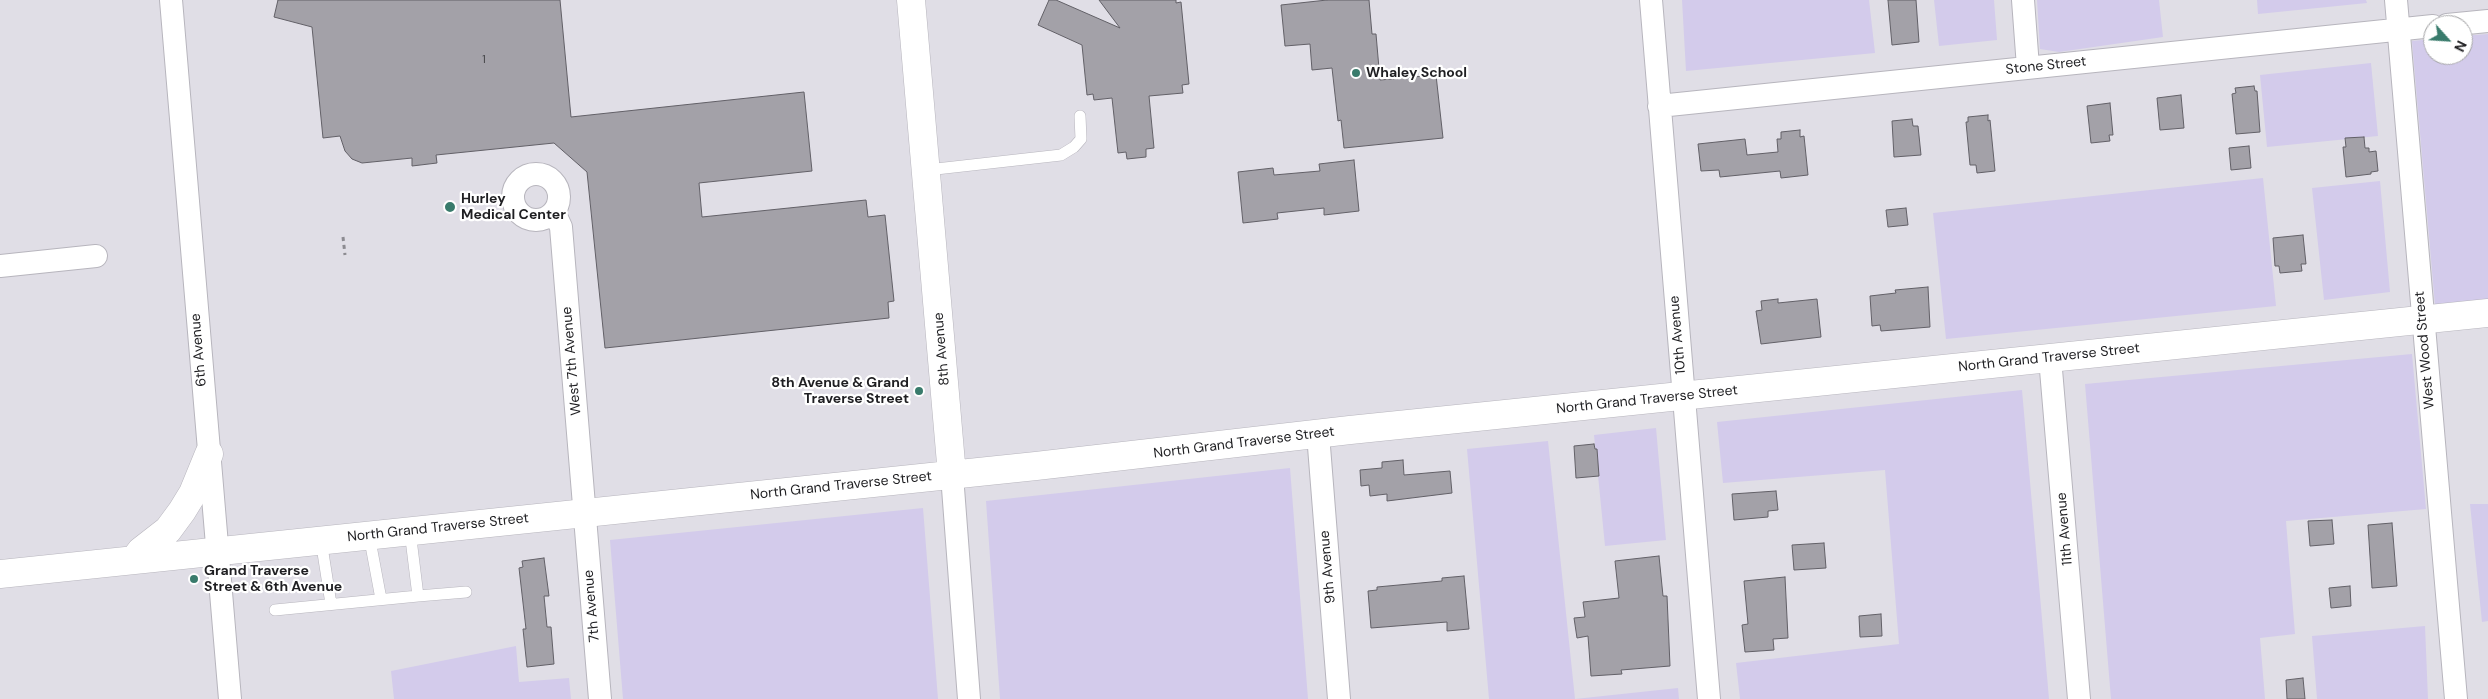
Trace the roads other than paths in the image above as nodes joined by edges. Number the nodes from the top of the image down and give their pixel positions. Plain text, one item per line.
1 (171, 0) edge
2 (911, 0) edge
3 (1651, 0) edge
4 (2023, 0) edge
5 (2396, 0) edge
6 (2488, 21) edge
7 (2473, 22) edge
8 (2423, 27) edge
9 (2398, 30) junction
10 (2028, 68) junction
11 (1659, 106) junction
12 (1080, 116) dead end
13 (927, 170) junction
14 (554, 212) dead end
15 (96, 256) dead end
16 (0, 266) edge
17 (2488, 313) edge
18 (2423, 320) junction
19 (2050, 358) junction
20 (1683, 396) junction
21 (1318, 434) junction
22 (209, 454) junction
23 (952, 475) junction
24 (584, 513) junction
25 (410, 531) junction
26 (370, 535) junction
27 (321, 540) junction
28 (217, 550) junction
29 (135, 559) junction
30 (0, 574) edge
31 (466, 592) dead end
32 (418, 596) junction
33 (381, 599) junction
34 (331, 604) junction
35 (275, 610) dead end
36 (230, 699) edge
37 (600, 699) edge
38 (969, 699) edge
39 (1339, 699) edge
40 (1709, 699) edge
41 (2079, 699) edge
42 (2456, 699) edge

1 - 22 street, 6th Avenue
2 - 13 street, 8th Avenue
3 - 11 street, 10th Avenue
4 - 10 street
5 - 9 street, West Wood Street
6 - 7 street
8 - 9 street, Stone Street
9 - 10 street, Stone Street
9 - 18 street, West Wood Street
10 - 11 street, Stone Street
11 - 20 street, 10th Avenue
12 - 13 lane
13 - 23 street, 8th Avenue
14 - 24 street, West 7th Avenue
15 - 16 street
17 - 18 street, North Grand Traverse Street
18 - 19 street, North Grand Traverse Street
18 - 42 street, West Wood Street
19 - 20 street, North Grand Traverse Street
19 - 41 street, 11th Avenue
20 - 21 street, North Grand Traverse Street
20 - 40 street, 10th Avenue
21 - 23 street, North Grand Traverse Street
21 - 39 street, 9th Avenue
22 - 28 street, 6th Avenue
22 - 29 street
23 - 24 street, North Grand Traverse Street
23 - 38 street, 8th Avenue
24 - 25 street, North Grand Traverse Street
24 - 37 street, 7th Avenue
25 - 26 street, North Grand Traverse Street
25 - 32 lane
26 - 27 street, North Grand Traverse Street
26 - 33 lane
27 - 28 street, North Grand Traverse Street
27 - 34 lane
28 - 29 street, North Grand Traverse Street
28 - 36 street, 6th Avenue
29 - 30 street, North Grand Traverse Street
31 - 32 lane
32 - 33 lane
33 - 34 lane
34 - 35 lane

